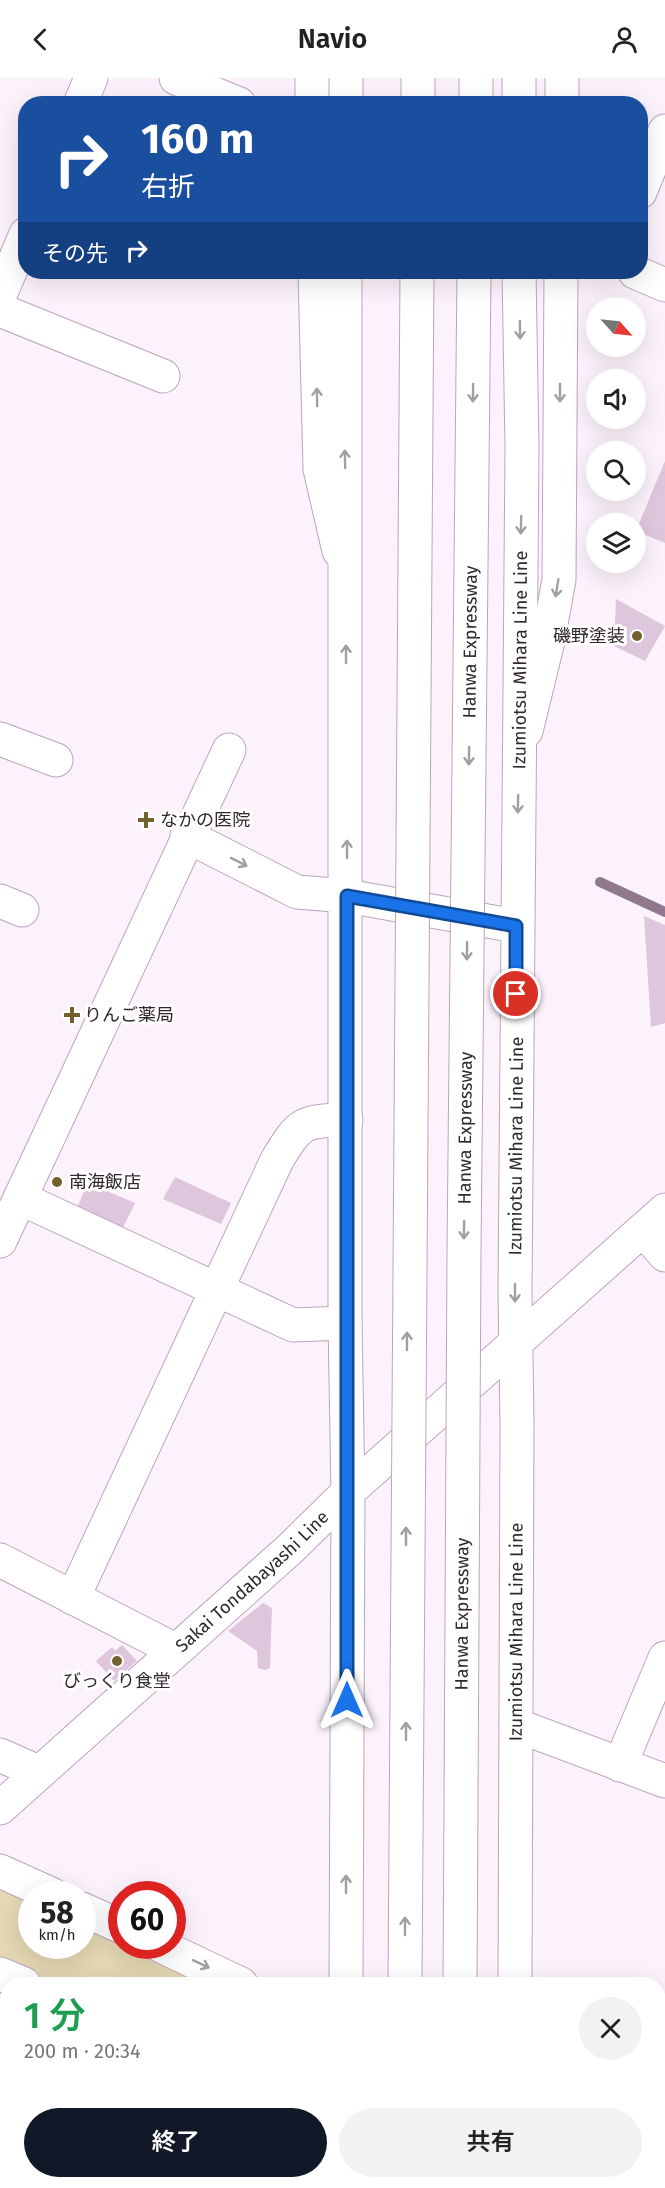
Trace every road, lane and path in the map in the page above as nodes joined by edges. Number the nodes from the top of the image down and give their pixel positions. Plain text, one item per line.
1 (91, 78) edge
2 (176, 78) edge
3 (312, 78) edge
4 (346, 78) edge
5 (418, 78) edge
6 (476, 78) edge
7 (519, 78) edge
8 (562, 78) edge
9 (83, 96) edge
10 (220, 96) edge
11 (312, 96) edge
12 (346, 96) edge
13 (418, 96) edge
14 (476, 96) edge
15 (519, 96) edge
16 (562, 96) edge
17 (665, 131) edge
18 (648, 172) edge
19 (18, 253) edge
20 (648, 278) edge
21 (315, 279) edge
22 (345, 279) edge
23 (417, 279) edge
24 (474, 279) edge
25 (519, 279) edge
26 (561, 279) edge
27 (665, 285) edge
28 (0, 295) edge
29 (0, 310) edge
30 (163, 376) dead end
31 (346, 579) junction
32 (0, 738) edge
33 (229, 750) dead end
34 (56, 760) dead end
35 (518, 761) junction
36 (187, 836) junction
37 (347, 896) junction
38 (516, 926) junction
39 (346, 1120) junction
40 (20, 1198) junction
41 (654, 1220) edge
42 (0, 1241) edge
43 (665, 1255) edge
44 (216, 1288) junction
45 (345, 1323) junction
46 (515, 1346) junction
47 (348, 1492) junction
48 (0, 1560) edge
49 (73, 1598) junction
50 (175, 1650) junction
51 (665, 1658) edge
52 (516, 1725) junction
53 (0, 1755) edge
54 (620, 1765) junction
55 (38, 1772) junction
56 (665, 1781) edge
57 (0, 1808) edge
58 (0, 1871) edge
59 (22, 1881) edge
60 (186, 1958) edge
61 (226, 1977) edge
62 (346, 1977) edge
63 (405, 1977) edge
64 (460, 1977) edge
65 (515, 1977) edge

1 - 9 main road
2 - 10 main road
3 - 11 main road
4 - 12 main road
5 - 13 main road
6 - 14 main road
7 - 15 main road
8 - 16 main road
17 - 18 main road
19 - 28 main road
20 - 27 main road
31 -> 21 main road
31 -> 22 main road
63 -> 23 main road, bridge
24 -> 64 main road, Hanwa Expressway, bridge
25 -> 35 main road, Izumiotsu Mihara Line Line
26 -> 35 main road
29 - 30 main road
37 -> 31 main road
32 - 34 main road
33 - 36 main road
35 -> 38 main road, Izumiotsu Mihara Line Line
36 -> 37 main road
36 - 40 main road
37 - 38 main road
37 - 39 main road
38 -> 46 main road, Izumiotsu Mihara Line Line
39 - 44 main road
39 - 45 main road
40 - 42 main road
40 - 44 main road
41 - 43 main road
41 - 46 main road, Sakai Tondabayashi Line
44 - 45 main road
44 - 49 main road
45 - 47 main road
46 - 47 main road, Sakai Tondabayashi Line
46 - 52 main road, Izumiotsu Mihara Line Line
47 - 50 main road, Sakai Tondabayashi Line
62 -> 47 main road
48 - 49 main road
49 - 50 main road
50 - 55 main road, Sakai Tondabayashi Line
51 - 54 main road
52 - 54 main road
52 - 65 main road, Izumiotsu Mihara Line Line
53 - 55 main road
54 - 56 main road
55 - 57 main road, Sakai Tondabayashi Line
58 - 59 main road
60 -> 61 main road

